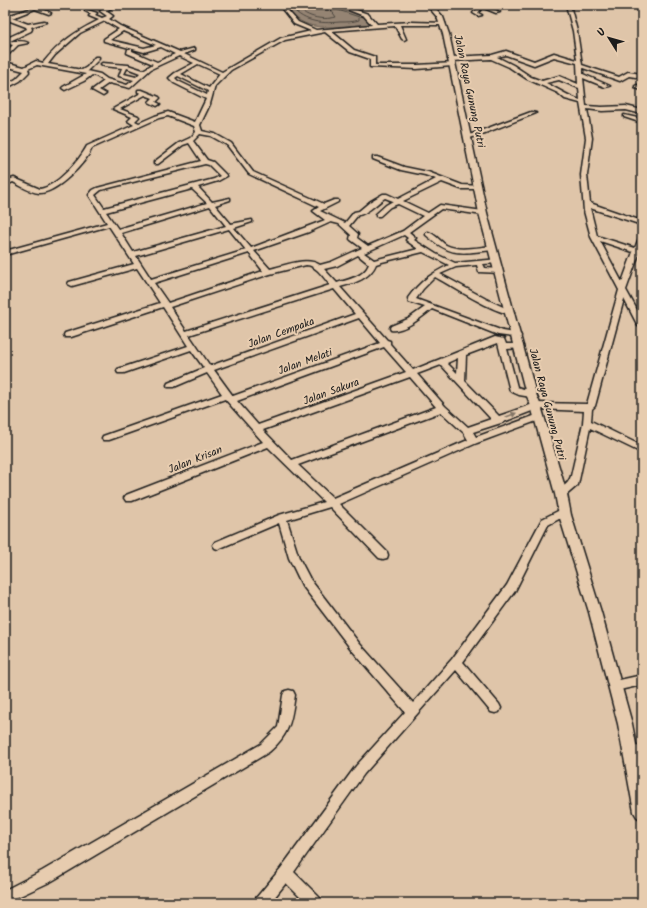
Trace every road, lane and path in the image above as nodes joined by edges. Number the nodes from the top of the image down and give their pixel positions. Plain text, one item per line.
1 (115, 5) edge
2 (281, 5) edge
3 (338, 5) edge
4 (430, 5) edge
5 (476, 5) edge
6 (480, 5) edge
7 (568, 5) edge
8 (36, 6) edge
9 (87, 10) dead end
10 (498, 12) dead end
11 (49, 13) dead end
12 (480, 15) dead end
13 (8, 18) edge
14 (104, 19) junction
15 (44, 22) dead end
16 (7, 24) dead end
17 (443, 24) junction
18 (397, 25) junction
19 (28, 26) junction
20 (376, 26) junction
21 (122, 28) junction
22 (326, 30) junction
23 (316, 31) junction
24 (404, 39) dead end
25 (5, 41) edge
26 (16, 44) junction
27 (26, 44) dead end
28 (162, 45) junction
29 (135, 48) junction
30 (193, 49) dead end
31 (180, 53) junction
32 (5, 56) edge
33 (492, 57) junction
34 (97, 58) dead end
35 (452, 61) junction
36 (199, 62) junction
37 (5, 64) edge
38 (45, 64) junction
39 (104, 64) dead end
40 (158, 64) junction
41 (580, 64) junction
42 (117, 65) junction
43 (124, 67) junction
44 (25, 69) junction
45 (83, 72) junction
46 (144, 72) junction
47 (90, 74) junction
48 (177, 74) junction
49 (223, 74) junction
50 (582, 75) junction
51 (642, 76) edge
52 (138, 79) junction
53 (105, 80) junction
54 (543, 84) junction
55 (607, 86) dead end
56 (5, 87) edge
57 (128, 87) junction
58 (582, 87) junction
59 (65, 88) dead end
60 (211, 91) junction
61 (145, 93) junction
62 (103, 94) dead end
63 (209, 98) junction
64 (157, 104) dead end
65 (583, 104) junction
66 (165, 108) dead end
67 (642, 112) edge
68 (533, 113) dead end
69 (168, 114) junction
70 (626, 116) dead end
71 (642, 121) edge
72 (139, 125) junction
73 (197, 125) junction
74 (199, 132) junction
75 (467, 137) junction
76 (190, 140) junction
77 (375, 158) dead end
78 (205, 162) junction
79 (156, 163) dead end
80 (440, 180) junction
81 (5, 184) edge
82 (193, 186) junction
83 (479, 187) junction
84 (228, 199) dead end
85 (398, 200) junction
86 (336, 201) dead end
87 (211, 204) junction
88 (586, 204) junction
89 (324, 207) junction
90 (102, 211) junction
91 (484, 213) junction
92 (378, 215) dead end
93 (427, 215) junction
94 (329, 219) junction
95 (250, 221) dead end
96 (642, 223) edge
97 (110, 224) junction
98 (344, 226) junction
99 (230, 227) junction
100 (116, 232) junction
101 (405, 232) junction
102 (428, 234) dead end
103 (594, 238) junction
104 (642, 238) edge
105 (492, 248) junction
106 (367, 249) junction
107 (424, 249) junction
108 (250, 251) junction
109 (640, 252) edge
110 (5, 253) edge
111 (360, 253) junction
112 (131, 255) junction
113 (373, 263) junction
114 (454, 264) junction
115 (138, 265) junction
116 (497, 266) junction
117 (320, 268) junction
118 (268, 272) junction
119 (435, 274) junction
120 (149, 282) junction
121 (72, 284) dead end
122 (336, 286) junction
123 (623, 288) junction
124 (165, 305) junction
125 (430, 307) junction
126 (510, 312) junction
127 (360, 315) junction
128 (642, 326) edge
129 (394, 328) dead end
130 (184, 334) junction
131 (68, 335) dead end
132 (518, 341) junction
133 (386, 343) junction
134 (502, 344) junction
135 (193, 348) junction
136 (462, 354) junction
137 (442, 362) junction
138 (209, 369) junction
139 (121, 371) dead end
140 (412, 372) junction
141 (461, 383) junction
142 (171, 385) dead end
143 (531, 394) junction
144 (229, 398) junction
145 (536, 406) junction
146 (442, 408) junction
147 (588, 408) junction
148 (539, 417) junction
149 (498, 421) junction
150 (586, 424) junction
151 (257, 429) junction
152 (467, 431) junction
153 (106, 438) dead end
154 (474, 441) junction
155 (269, 442) junction
156 (642, 450) edge
157 (291, 464) junction
158 (561, 494) junction
159 (129, 498) dead end
160 (332, 503) junction
161 (565, 515) junction
162 (282, 518) junction
163 (218, 545) dead end
164 (383, 555) dead end
165 (456, 662) junction
166 (642, 680) edge
167 (615, 686) junction
168 (289, 694) dead end
169 (495, 708) dead end
170 (413, 712) junction
171 (637, 752) edge
172 (642, 812) edge
173 (286, 873) junction
174 (5, 896) edge
175 (261, 903) edge
176 (315, 903) edge

1 - 14 street
2 - 23 street
3 - 20 street
4 - 17 main road, Jalan Raya Gunung Putri
5 - 12 street
6 - 10 street
7 - 41 street
8 - 11 street
8 - 13 street
9 - 14 street
13 - 16 street
13 - 19 street
14 - 21 street
14 - 38 street
15 - 19 street
17 - 18 street
17 - 35 main road, Jalan Raya Gunung Putri
18 - 20 street
18 - 24 street
19 - 25 street
20 - 22 street
21 - 28 street
21 - 29 street
22 - 23 street
22 - 35 street
23 - 49 street
25 - 26 street
26 - 27 street
26 - 32 street
28 - 29 street
28 - 31 street
29 - 40 street
30 - 31 street
31 - 36 street
31 - 40 street
33 - 35 street
33 - 41 street
33 - 54 street
34 - 45 street
35 - 75 main road, Jalan Raya Gunung Putri
36 - 48 street
36 - 49 street
37 - 44 street
38 - 44 street
38 - 45 street
39 - 42 street
40 - 46 street
41 - 50 street
41 - 51 street
42 - 43 street
42 - 53 street
43 - 46 street
43 - 52 street
44 - 56 street
45 - 47 street
46 - 52 street
47 - 53 street
47 - 59 street
48 - 60 street
48 - 63 street
49 - 60 street
50 - 55 street
50 - 58 street
52 - 57 street
53 - 57 street
53 - 62 street
54 - 58 street
54 - 65 street
57 - 61 street
58 - 65 street
60 - 63 street
61 - 64 street
61 - 72 street
63 - 73 street
65 - 67 street
65 - 88 street
66 - 69 street
68 - 75 street
69 - 72 street
69 - 73 street
70 - 71 street
72 - 81 street
73 - 74 street
74 - 76 street
74 - 89 street
75 - 83 main road, Jalan Raya Gunung Putri
76 - 78 street
76 - 79 street
77 - 80 street
78 - 82 street
78 - 90 street
80 - 83 street
80 - 85 street
82 - 87 street
82 - 90 street
83 - 91 main road, Jalan Raya Gunung Putri
84 - 87 street
85 - 92 street
85 - 93 street
85 - 98 street
86 - 89 street
87 - 99 street
87 - 100 street
88 - 96 street
88 - 103 street
89 - 94 street
90 - 97 street
91 - 93 street
91 - 105 main road, Jalan Raya Gunung Putri
93 - 101 street
94 - 98 street
94 - 108 street
95 - 99 street
97 - 100 street
97 - 110 street
98 - 106 street
99 - 108 street
99 - 112 street
100 - 112 street
101 - 106 street
101 - 107 street
102 - 105 street
103 - 109 street
103 - 123 street
104 - 109 street
105 - 116 main road, Jalan Raya Gunung Putri
106 - 111 street
107 - 113 street
107 - 114 street
108 - 118 street
108 - 120 street
109 - 123 street
111 - 113 street
111 - 117 street
112 - 115 street
113 - 122 street
114 - 116 street
114 - 119 street
115 - 120 street
115 - 121 street
116 - 126 main road, Jalan Raya Gunung Putri
117 - 118 street
117 - 122 street
118 - 124 street
119 - 125 street
119 - 126 street
120 - 124 street
122 - 127 street
122 - 130 street
123 - 128 street
123 - 147 street
124 - 130 street
124 - 131 street
125 - 129 street
125 - 132 street
126 - 132 main road, Jalan Raya Gunung Putri
127 - 133 street
127 - 138 street, Jalan Cempaka
130 - 135 street
132 - 134 street, Jalan Sakura
132 - 143 main road, Jalan Raya Gunung Putri
133 - 140 street
133 - 144 street, Jalan Melati
134 - 136 street, Jalan Sakura
134 - 143 street
135 - 138 street
135 - 139 street
136 - 137 street, Jalan Sakura
136 - 141 street
137 - 140 street, Jalan Sakura
137 - 141 street
138 - 142 street, Jalan Cempaka
138 - 144 street
140 - 146 street
140 - 151 street, Jalan Sakura
141 - 149 street
143 - 145 main road, Jalan Raya Gunung Putri
144 - 151 street
144 - 153 street, Jalan Melati
145 - 147 street
145 - 148 main road, Jalan Raya Gunung Putri
149 -> 145 street
146 - 152 street
146 - 157 street
147 - 150 street
148 - 154 street
148 - 158 main road, Jalan Raya Gunung Putri
149 - 152 street
150 - 156 street
150 - 158 street
151 - 155 street
152 - 154 street
154 - 160 street
155 - 157 street
155 - 159 street, Jalan Krisan
157 - 160 street
158 - 161 main road, Jalan Raya Gunung Putri
160 - 162 street
160 - 164 street
161 - 165 street
161 - 167 main road, Jalan Raya Gunung Putri
162 - 163 street
162 - 170 street
165 - 169 street
165 - 170 street
166 - 167 street
167 - 171 main road, Jalan Raya Gunung Putri
168 - 174 street
170 - 173 street
171 - 172 main road, Jalan Raya Gunung Putri
173 - 175 street
173 - 176 street

